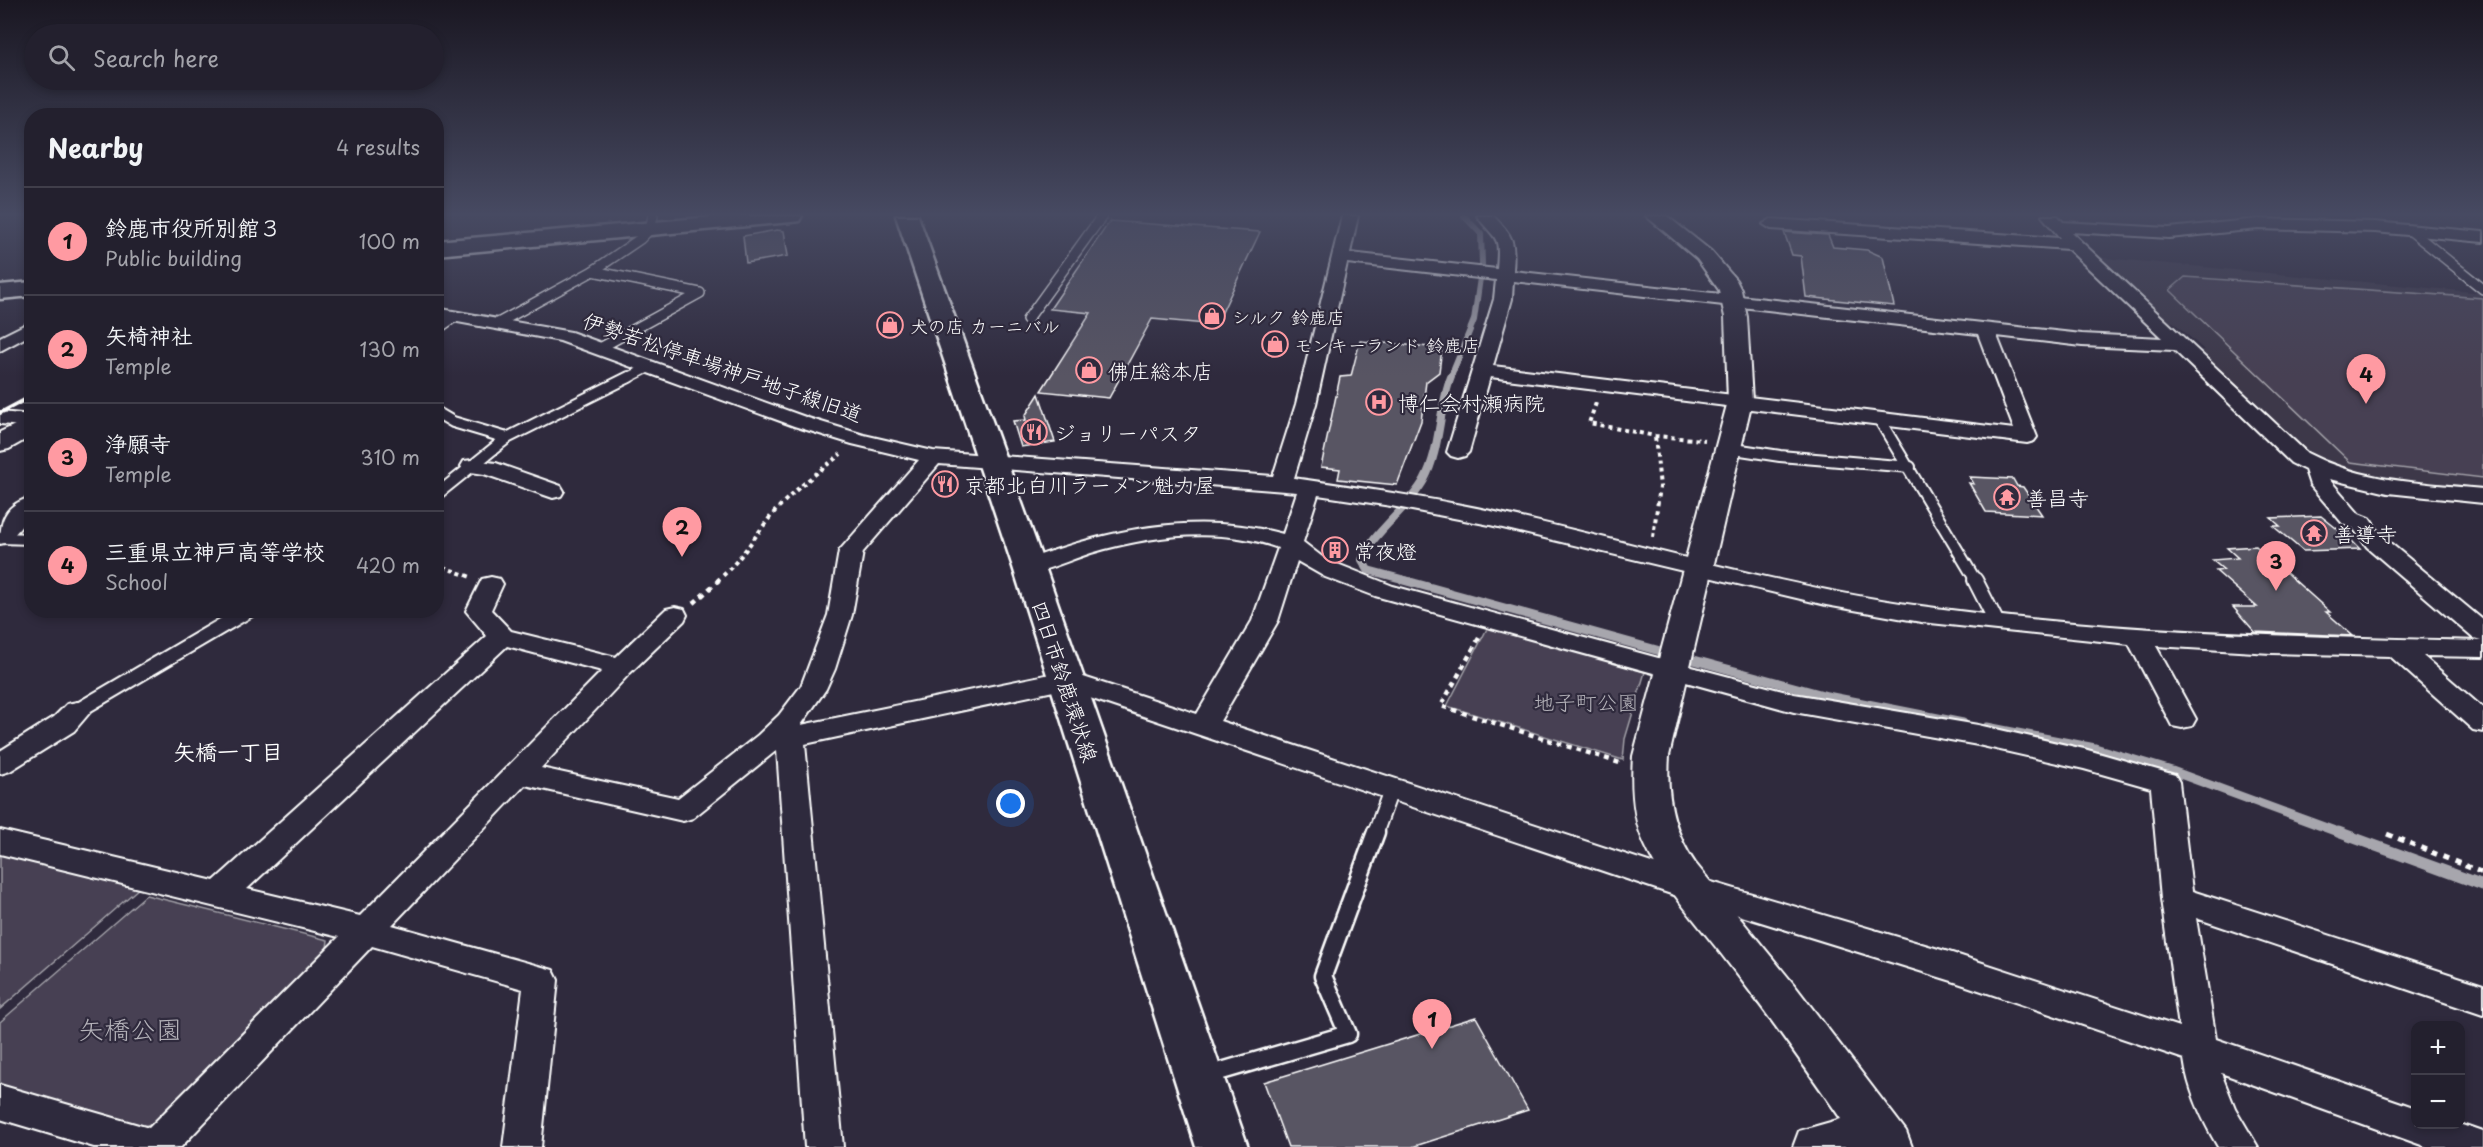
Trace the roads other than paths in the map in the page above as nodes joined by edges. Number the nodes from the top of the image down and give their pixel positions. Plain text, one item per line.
1 (926, 270) edge
2 (1063, 270) edge
3 (1337, 270) edge
4 (1449, 270) edge
5 (1501, 270) edge
6 (1717, 270) edge
7 (2100, 270) edge
8 (2459, 270) edge
9 (593, 271) joint
10 (1500, 275) junction
11 (24, 282) edge
12 (0, 284) edge
13 (24, 290) edge
14 (2483, 290) edge
15 (0, 292) edge
16 (1733, 301) junction
17 (446, 315) edge
18 (1027, 320) dead end
19 (498, 323) junction
20 (1985, 328) junction
21 (24, 331) edge
22 (0, 345) edge
23 (2181, 345) junction
24 (600, 348) junction
25 (650, 368) junction
26 (1484, 371) junction
27 (1740, 401) junction
28 (444, 417) edge
29 (0, 418) edge
30 (1879, 419) junction
31 (24, 422) edge
32 (24, 428) edge
33 (507, 438) junction
34 (0, 443) edge
35 (1729, 444) junction
36 (1458, 452) dead end
37 (933, 457) junction
38 (993, 461) junction
39 (472, 466) junction
40 (1910, 468) junction
41 (2316, 469) junction
42 (1282, 483) junction
43 (1310, 487) junction
44 (444, 489) edge
45 (554, 492) dead end
46 (2482, 496) edge
47 (24, 510) edge
48 (1, 535) edge
49 (24, 538) edge
50 (1292, 545) junction
51 (1029, 567) junction
52 (1699, 567) junction
53 (491, 584) road end
54 (675, 615) road end
55 (235, 618) edge
56 (1996, 621) junction
57 (2483, 633) edge
58 (502, 637) junction
59 (2138, 637) junction
60 (2395, 646) junction
61 (2483, 649) edge
62 (1675, 660) junction
63 (621, 667) junction
64 (1065, 680) junction
65 (77, 711) joint
66 (2182, 719) dead end
67 (2483, 723) edge
68 (1204, 726) junction
69 (779, 740) junction
70 (0, 764) edge
71 (519, 773) junction
72 (1391, 790) junction
73 (0, 842) edge
74 (1691, 888) junction
75 (219, 896) junction
76 (2177, 899) junction
77 (364, 930) junction
78 (2483, 1000) edge
79 (2199, 1049) junction
80 (1198, 1078) junction
81 (0, 1102) edge
82 (1883, 1139) edge
83 (155, 1147) edge
84 (522, 1147) edge
85 (824, 1147) edge
86 (1222, 1147) edge
87 (1816, 1147) edge
88 (2239, 1147) edge
89 (2476, 1147) edge

1 - 38 main road, 四日市鈴鹿環状線
2 - 18 lane
3 - 42 street
4 - 10 street
5 - 10 street
6 - 16 street
7 - 23 street
8 - 14 lane
9 - 19 lane
9 - 24 lane
10 - 16 street
10 - 26 street
11 - 12 main road
13 - 15 main road
16 - 20 street
16 - 27 street
17 - 19 street, 伊勢若松停車場神戸地子線旧道
19 - 24 street, 伊勢若松停車場神戸地子線旧道
20 - 23 street
20 - 30 street
21 - 22 street
23 - 41 street
24 - 25 street, 伊勢若松停車場神戸地子線旧道
25 - 33 lane
25 - 37 street, 伊勢若松停車場神戸地子線旧道
26 - 27 street
26 - 36 street
27 - 30 street
27 - 35 street
28 - 33 lane
29 - 31 street
30 - 40 lane
32 - 34 street
33 - 39 lane
35 - 40 lane
35 - 52 street
37 - 38 street, 伊勢若松停車場神戸地子線旧道
37 - 69 street
38 - 42 street, 伊勢若松停車場神戸地子線旧道
38 - 51 main road, 四日市鈴鹿環状線
39 - 44 lane
39 - 45 street
40 - 56 lane
41 - 46 street
41 - 57 street
42 - 43 street, 伊勢若松停車場神戸地子線旧道
43 - 50 street
43 - 52 street, 伊勢若松停車場神戸地子線旧道
47 - 48 street
48 - 49 lane
50 - 51 street
50 - 62 street
50 - 68 street
51 - 64 main road, 四日市鈴鹿環状線
52 - 56 street, 伊勢若松停車場神戸地子線旧道
52 - 62 street
53 - 58 street
54 - 63 street
55 - 65 lane
56 - 59 street, 伊勢若松停車場神戸地子線旧道
58 - 63 street
58 - 75 street
59 - 60 street, 伊勢若松停車場神戸地子線旧道
59 - 66 street
60 - 61 street, 伊勢若松停車場神戸地子線旧道
60 - 67 street
62 - 74 street
62 - 76 street
63 - 71 street
64 - 68 street
64 - 69 street
64 - 80 main road, 四日市鈴鹿環状線
65 - 70 street
68 - 72 street
69 - 71 street
69 - 85 street
71 - 77 street
72 - 74 street
72 - 80 lane
73 - 75 street
74 - 79 street
74 - 82 street
75 - 77 street
76 - 78 street
76 - 79 street
77 - 83 street
77 - 84 street
79 - 88 street
79 - 89 street
80 - 86 main road, 四日市鈴鹿環状線
81 - 83 street
82 - 87 street

